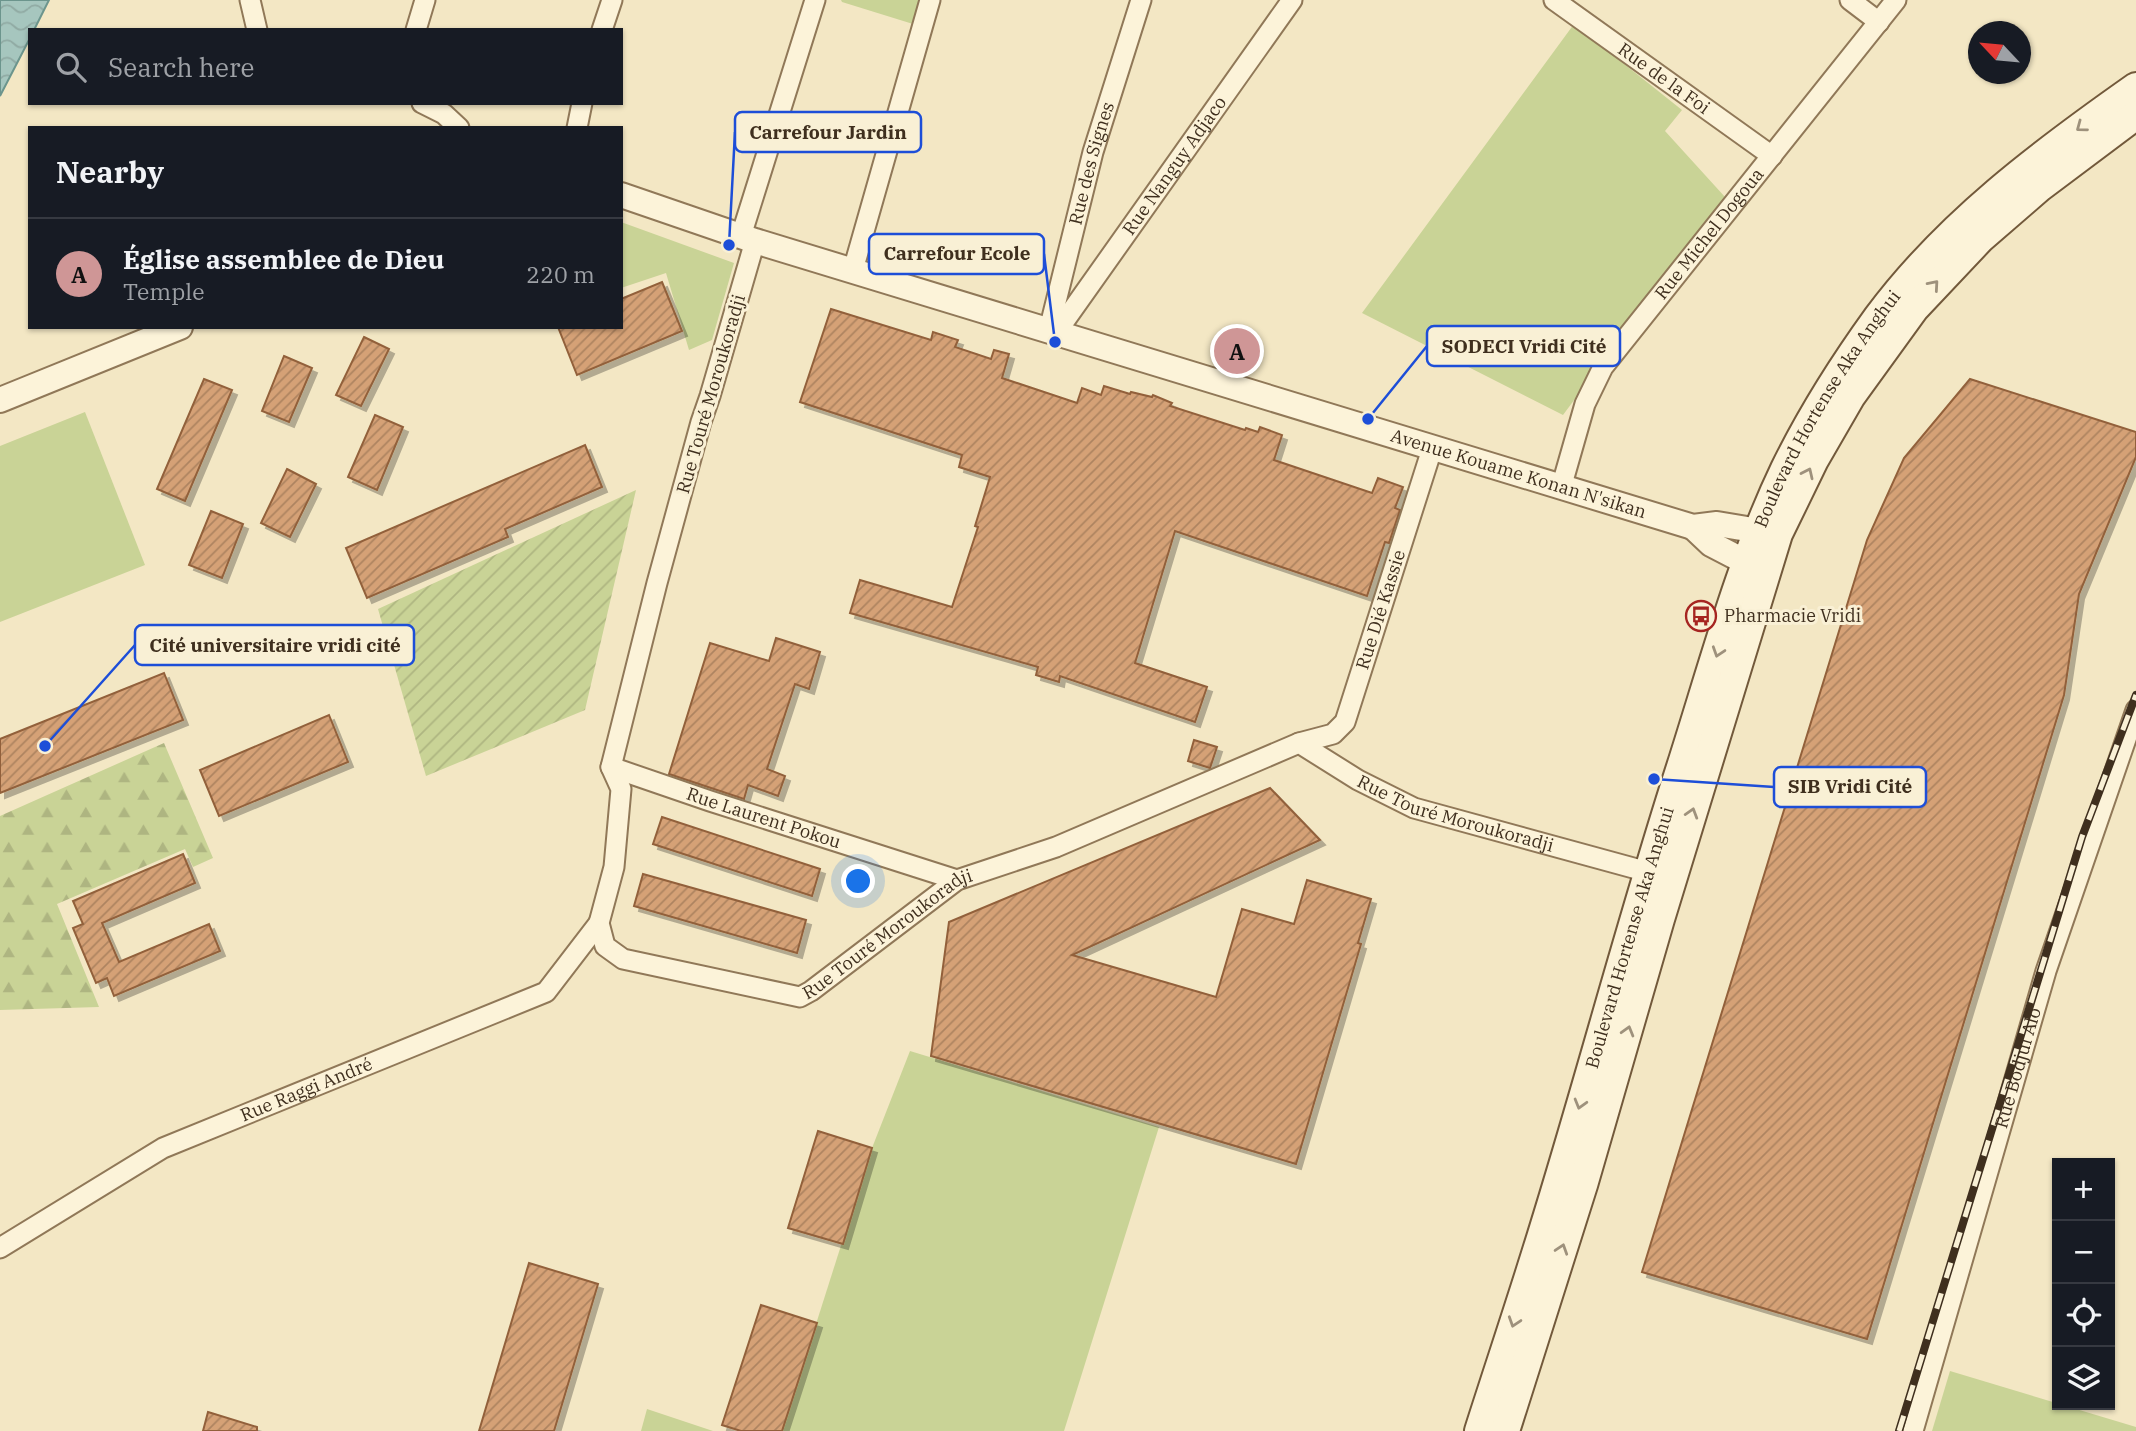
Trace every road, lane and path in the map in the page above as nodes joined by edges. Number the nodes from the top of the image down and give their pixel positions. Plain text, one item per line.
1 (250, 0) edge
2 (425, 0) edge
3 (612, 0) edge
4 (815, 0) edge
5 (930, 0) edge
6 (1141, 0) edge
7 (1292, 0) edge
8 (1554, 0) edge
9 (1850, 0) edge
10 (1896, 0) edge
11 (1879, 22) junction
12 (257, 28) edge
13 (417, 28) edge
14 (603, 28) edge
15 (2136, 87) edge
16 (426, 105) edge
17 (582, 105) edge
18 (2136, 115) edge
19 (458, 126) edge
20 (577, 126) edge
21 (1772, 156) junction
22 (623, 196) edge
23 (748, 239) junction
24 (853, 270) junction
25 (175, 329) edge
26 (1053, 332) junction
27 (0, 400) edge
28 (1432, 449) junction
29 (1561, 488) junction
30 (1693, 527) junction
31 (1768, 532) junction
32 (1756, 568) junction
33 (2136, 710) edge
34 (1299, 743) junction
35 (611, 766) junction
36 (1647, 872) junction
37 (957, 880) junction
38 (599, 923) junction
39 (0, 1248) edge
40 (1479, 1431) edge
41 (1505, 1431) edge
42 (1913, 1431) edge

1 - 12 street
2 - 13 street
3 - 14 street
4 - 23 street, Rue Touré Moroukoradji
5 - 24 street
6 - 26 street, Rue des Signes
7 - 26 street, Rue Nanguy Adjaco
8 - 21 street, Rue de la Foi
9 - 11 street
10 - 11 street, Rue Michel Dogoua
11 - 21 street, Rue Michel Dogoua
15 -> 31 main road, Boulevard Hortense Aka Anghui
16 - 19 street
17 - 20 street
31 -> 18 main road, Boulevard Hortense Aka Anghui
21 - 29 street, Rue Michel Dogoua
22 - 23 street, Avenue Kouame Konan N'sikan
23 - 24 street, Avenue Kouame Konan N'sikan
23 - 35 street, Rue Touré Moroukoradji
24 - 26 street, Avenue Kouame Konan N'sikan
25 - 27 street
26 - 28 street, Avenue Kouame Konan N'sikan
28 - 29 street, Avenue Kouame Konan N'sikan
28 - 34 street, Rue Dié Kassie
29 - 30 street, Avenue Kouame Konan N'sikan
30 - 31 street, Avenue Kouame Konan N'sikan
30 - 32 street, Avenue Kouame Konan N'sikan
31 - 32 main road, Boulevard Hortense Aka Anghui
32 -> 36 main road, Boulevard Hortense Aka Anghui
41 -> 32 main road, Boulevard Hortense Aka Anghui
33 - 42 street, Rue Bodjui Alô
34 - 36 street, Rue Touré Moroukoradji
34 - 37 street, Rue Touré Moroukoradji
35 - 37 street, Rue Laurent Pokou
35 - 38 street
36 -> 40 main road, Boulevard Hortense Aka Anghui
37 - 38 street, Rue Touré Moroukoradji
38 - 39 street, Rue Raggi André

